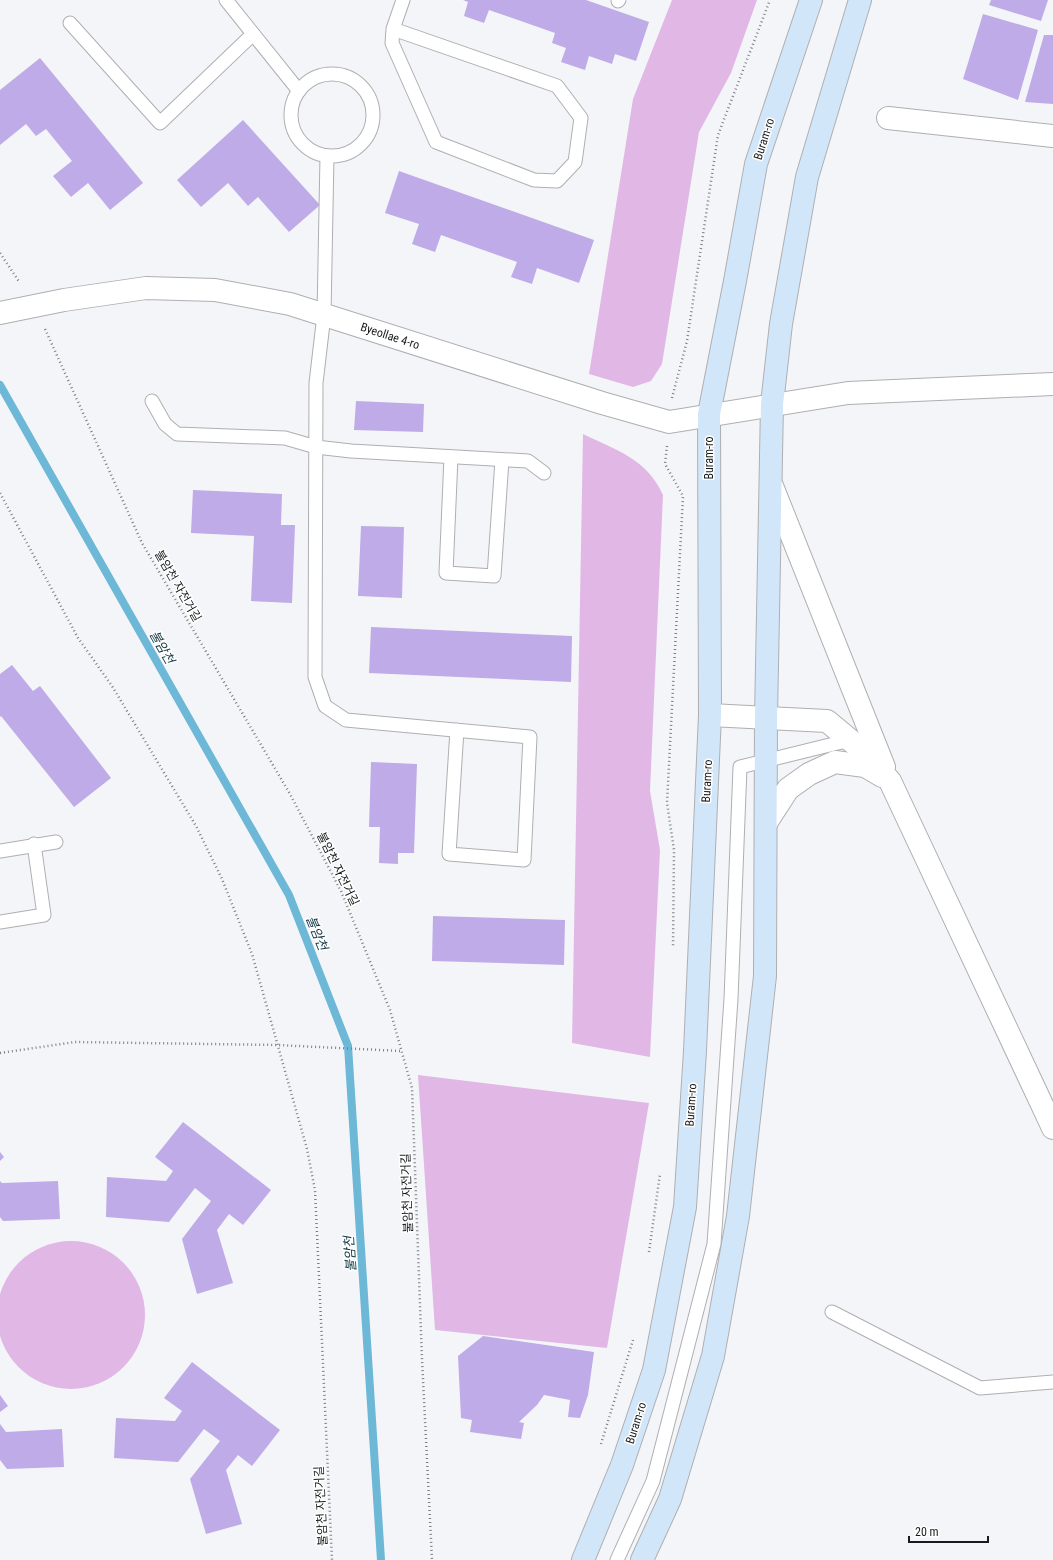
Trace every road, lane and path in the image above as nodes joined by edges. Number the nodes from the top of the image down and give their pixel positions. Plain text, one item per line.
1 (226, 0) edge
2 (403, 0) edge
3 (770, 0) edge
4 (811, 0) edge
5 (860, 0) edge
6 (70, 23) dead end
7 (393, 29) junction
8 (253, 34) junction
9 (299, 91) junction
10 (888, 118) dead end
11 (1053, 136) edge
12 (327, 156) junction
13 (0, 253) edge
14 (30, 307) junction
15 (0, 313) edge
16 (324, 315) junction
17 (1053, 384) edge
18 (674, 385) dead end
19 (152, 401) dead end
20 (772, 404) junction
21 (709, 414) junction
22 (316, 447) junction
23 (451, 457) junction
24 (502, 460) junction
25 (665, 464) dead end
26 (544, 473) dead end
27 (772, 486) junction
28 (0, 493) edge
29 (710, 715) junction
30 (766, 718) junction
31 (457, 730) junction
32 (850, 740) junction
33 (766, 760) junction
34 (890, 781) junction
35 (766, 823) junction
36 (56, 842) dead end
37 (34, 844) junction
38 (0, 851) edge
39 (0, 922) edge
40 (673, 950) dead end
41 (277, 1044) junction
42 (402, 1051) junction
43 (0, 1053) edge
44 (1053, 1128) edge
45 (660, 1174) dead end
46 (648, 1260) dead end
47 (832, 1312) dead end
48 (634, 1337) dead end
49 (1053, 1382) edge
50 (600, 1447) dead end
51 (332, 1560) edge
52 (432, 1560) edge
53 (583, 1560) edge
54 (616, 1560) edge
55 (642, 1560) edge

1 - 8 lane
2 - 7 lane
3 - 18 path
4 - 21 street, Buram-ro
5 - 20 street
6 - 8 lane
7 - 7 lane
8 - 9 lane
9 - 12 lane
9 - 12 lane
10 - 11 street
12 - 16 lane
13 - 14 path, 불암천 자전거길
14 - 15 street, Byeollae 4-ro
14 - 16 street, Byeollae 4-ro
14 - 42 path, 불암천 자전거길
16 - 21 street, Byeollae 4-ro
16 - 22 lane
17 - 20 street, Byeollae 4-ro
19 - 22 lane
20 - 21 street, Byeollae 4-ro
20 - 27 street
21 - 29 street, Buram-ro
22 - 23 lane
22 - 31 lane
23 - 24 lane
23 - 24 lane
24 - 26 lane
25 - 40 path
27 - 30 street
27 - 34 street
28 - 41 path, 불암천 자전거길
29 - 30 street
29 - 53 street, Buram-ro
30 - 32 street
30 - 33 street
31 - 31 lane
32 - 33 lane
32 - 34 street
33 - 35 street
33 - 54 lane
34 - 35 street
34 - 44 street
35 - 55 street
36 - 37 lane
37 - 38 lane
37 - 39 lane
41 - 42 path
41 - 43 path
41 - 51 path, 불암천 자전거길
42 - 52 path, 불암천 자전거길
45 - 46 path
47 - 49 lane
48 - 50 path

